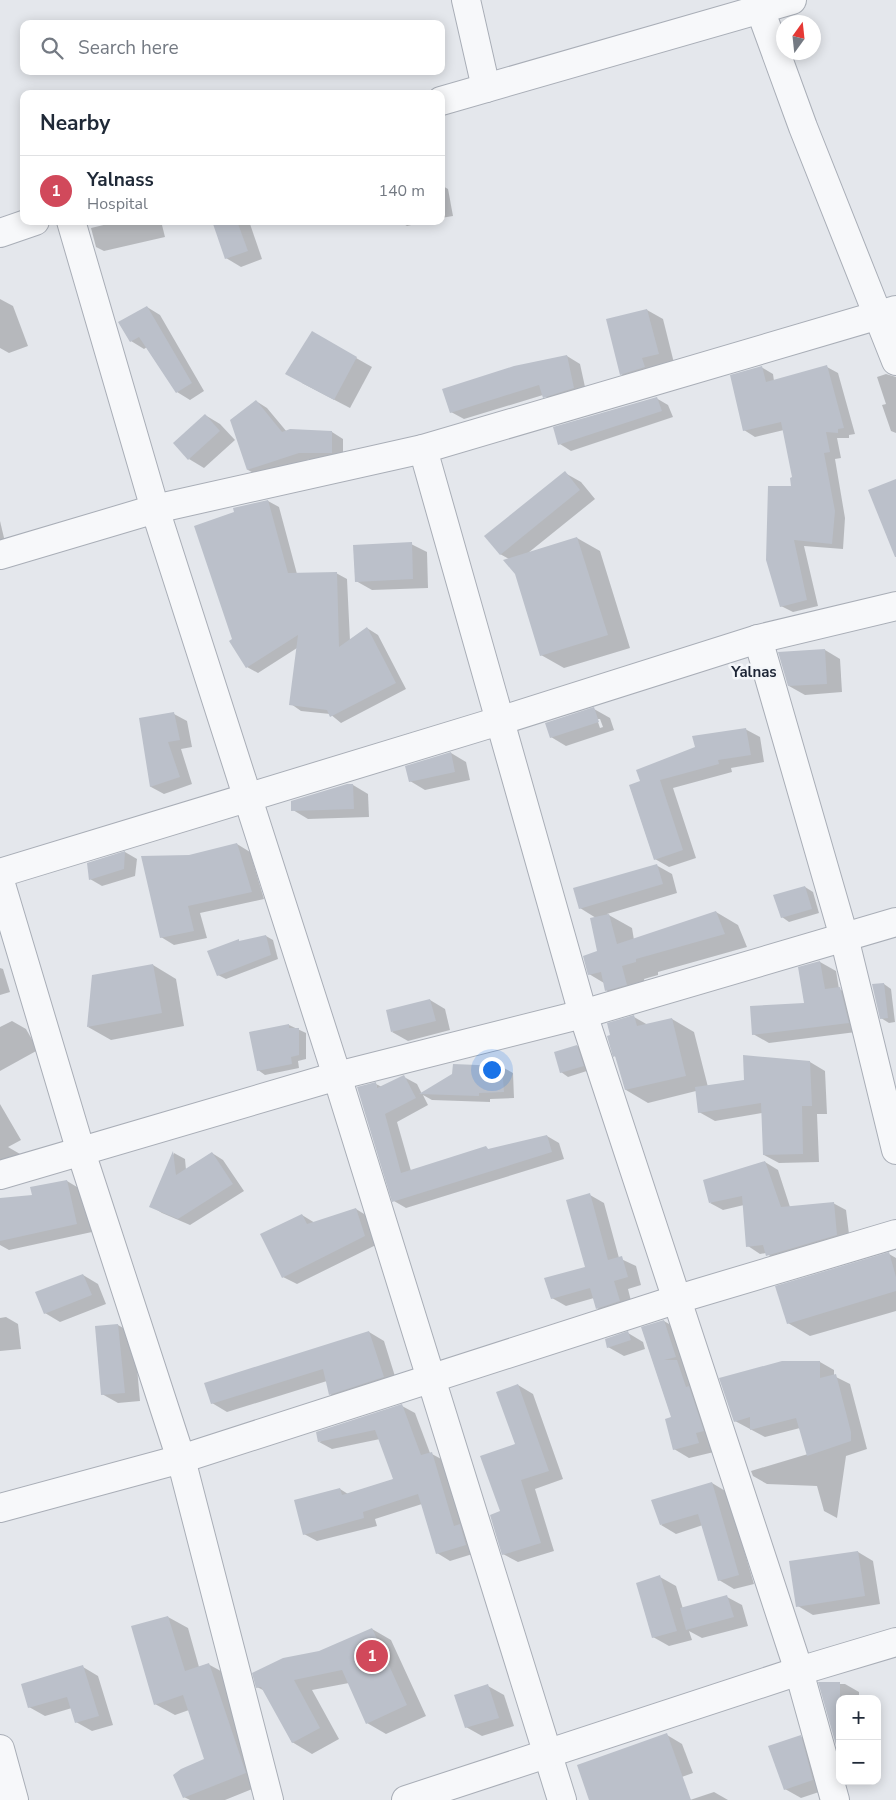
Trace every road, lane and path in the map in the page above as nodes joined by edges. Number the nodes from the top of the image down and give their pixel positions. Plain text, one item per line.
1 (466, 0) edge
2 (792, 0) edge
3 (760, 9) junction
4 (486, 88) junction
5 (445, 100) edge
6 (23, 225) edge
7 (72, 225) edge
8 (0, 233) edge
9 (888, 313) edge
10 (896, 361) edge
11 (423, 449) junction
12 (155, 509) junction
13 (0, 555) edge
14 (896, 606) edge
15 (758, 639) junction
16 (500, 721) junction
17 (249, 797) junction
18 (0, 873) edge
19 (0, 881) edge
20 (896, 922) edge
21 (844, 936) junction
22 (584, 1014) junction
23 (337, 1076) junction
24 (896, 1150) edge
25 (81, 1152) junction
26 (0, 1176) edge
27 (896, 1234) edge
28 (678, 1299) junction
29 (431, 1378) junction
30 (181, 1459) junction
31 (0, 1508) edge
32 (896, 1642) edge
33 (798, 1671) junction
34 (0, 1749) edge
35 (548, 1753) junction
36 (14, 1800) edge
37 (269, 1800) edge
38 (406, 1800) edge
39 (562, 1800) edge
40 (835, 1800) edge

1 - 4 street
2 - 3 street
3 - 4 street
3 - 9 street
4 - 5 street
6 - 8 street
7 - 12 street
9 - 10 street
9 - 11 street
11 - 12 street
11 - 16 street
12 - 13 street
12 - 17 street
14 - 15 street
15 - 16 street
15 - 21 street
16 - 17 street
16 - 22 street
17 - 18 street
17 - 23 street
19 - 25 street
20 - 21 street
21 - 22 street
21 - 24 street
22 - 23 street
22 - 28 street
23 - 25 street
23 - 29 street
25 - 26 street
25 - 30 street
27 - 28 street
28 - 29 street
28 - 33 street
29 - 30 street
29 - 35 street
30 - 31 street
30 - 37 street
32 - 33 street
33 - 35 street
33 - 40 street
34 - 36 street
35 - 38 street
35 - 39 street

